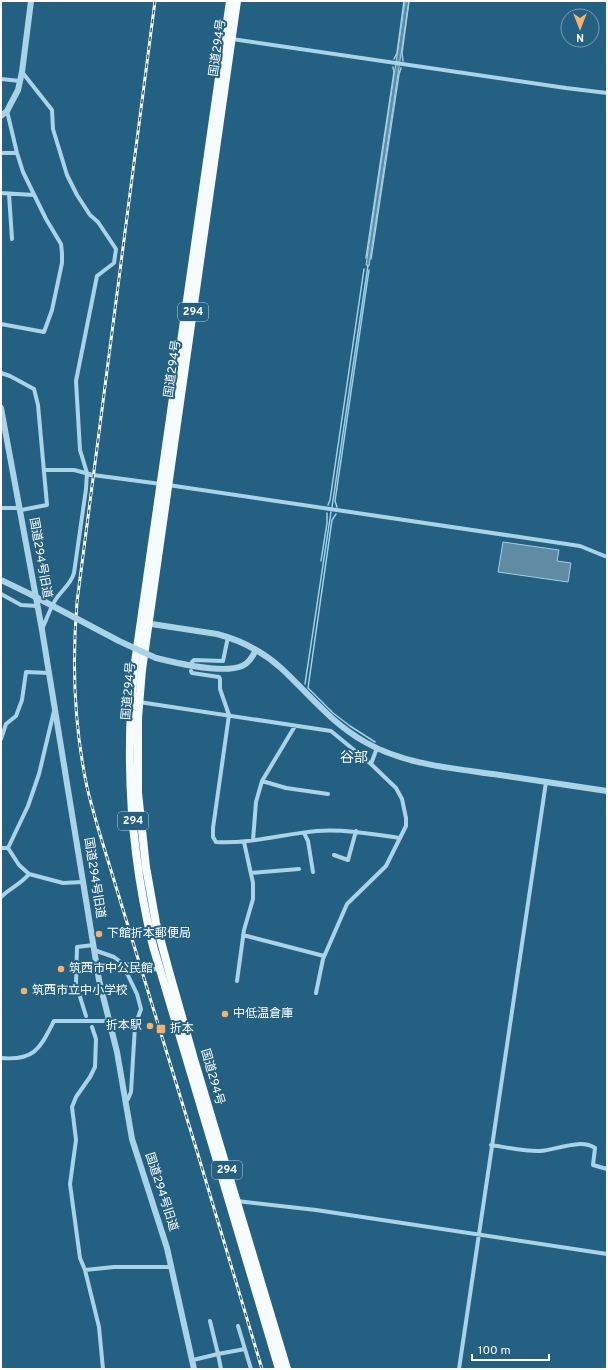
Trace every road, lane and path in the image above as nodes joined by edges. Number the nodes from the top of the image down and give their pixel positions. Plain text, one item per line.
1 (31, 1) edge
2 (230, 1) edge
3 (237, 1) edge
4 (229, 39) junction
5 (22, 72) junction
6 (1, 79) edge
7 (20, 81) junction
8 (607, 93) edge
9 (7, 111) junction
10 (1, 116) edge
11 (1, 153) edge
12 (17, 153) junction
13 (1, 193) edge
14 (10, 194) junction
15 (34, 194) junction
16 (12, 239) dead end
17 (1, 324) edge
18 (1, 373) edge
19 (1, 408) edge
20 (44, 470) junction
21 (87, 473) junction
22 (165, 485) junction
23 (1, 508) edge
24 (20, 509) junction
25 (607, 557) edge
26 (1, 580) edge
27 (1, 594) edge
28 (38, 606) junction
29 (145, 622) junction
30 (42, 630) junction
31 (228, 637) junction
32 (256, 650) junction
33 (192, 662) dead end
34 (191, 671) dead end
35 (49, 673) junction
36 (139, 702) junction
37 (55, 706) junction
38 (229, 715) junction
39 (295, 726) junction
40 (1, 739) edge
41 (377, 748) junction
42 (371, 764) junction
43 (262, 781) junction
44 (546, 782) junction
45 (607, 791) edge
46 (328, 794) dead end
47 (356, 831) junction
48 (304, 833) junction
49 (400, 838) junction
50 (252, 840) junction
51 (244, 842) junction
52 (1, 848) edge
53 (8, 848) junction
54 (334, 855) dead end
55 (299, 869) dead end
56 (313, 872) dead end
57 (251, 873) junction
58 (29, 874) junction
59 (83, 882) junction
60 (1, 897) edge
61 (243, 935) junction
62 (93, 947) junction
63 (324, 956) junction
64 (122, 963) junction
65 (160, 970) junction
66 (169, 971) junction
67 (236, 981) dead end
68 (316, 993) dead end
69 (86, 1016) dead end
70 (110, 1021) junction
71 (92, 1028) dead end
72 (1, 1058) edge
73 (125, 1101) junction
74 (491, 1145) junction
75 (607, 1168) edge
76 (236, 1201) junction
77 (478, 1235) junction
78 (607, 1254) edge
79 (172, 1267) junction
80 (85, 1270) junction
81 (210, 1321) dead end
82 (238, 1326) dead end
83 (245, 1349) junction
84 (218, 1354) junction
85 (193, 1360) junction
86 (103, 1369) edge
87 (194, 1369) edge
88 (221, 1369) edge
89 (251, 1369) edge
90 (279, 1369) edge
91 (287, 1369) edge
92 (459, 1369) edge

1 - 5 street
2 - 4 highway, 国道294号 / 294
3 - 4 highway, 国道294号 / 294
4 - 8 street
4 - 22 highway, 国道294号 / 294
5 - 7 street
5 - 21 street
6 - 7 street
7 - 9 street
9 - 10 street
9 - 12 street
11 - 12 street
12 - 15 street
13 - 14 street
14 - 15 street
14 - 16 street
15 - 17 street
18 - 20 street
19 - 24 street, 国道294号旧道
20 - 21 street
20 - 24 street
21 - 22 street
21 - 30 street
22 - 25 street
22 - 29 highway, 国道294号 / 294
23 - 24 street
24 - 28 street, 国道294号旧道
26 - 32 street, bridge
27 - 28 street
28 - 30 street, 国道294号旧道
29 - 31 street
29 - 36 highway, 国道294号 / 294
29 - 65 highway, 国道294号 / 294
30 - 35 street, 国道294号旧道
31 - 32 street
31 - 33 street
32 - 41 street
34 - 38 street
35 - 37 street, 国道294号旧道
35 - 40 street
36 - 38 street
36 - 66 highway, 国道294号 / 294
37 - 53 street
37 - 59 street, 国道294号旧道
38 - 39 street
38 - 51 street
39 - 42 street
39 - 43 street
41 - 42 street
41 - 44 street
42 - 49 street
43 - 46 street
43 - 50 street
44 - 45 street
44 - 74 street
47 - 48 street
47 - 49 street
47 - 54 street
48 - 50 street
48 - 56 street
49 - 63 street
50 - 51 street
51 - 57 street
52 - 53 street
53 - 58 street
55 - 57 street
57 - 61 street
58 - 59 street
58 - 60 street
59 - 62 street, 国道294号旧道
61 - 63 street
61 - 67 street
62 - 64 street
62 - 69 street
62 - 70 street, 国道294号旧道
63 - 68 street
64 - 65 street
64 - 73 street
65 - 66 street
65 - 90 highway, 国道294号 / 294
66 - 76 highway, 国道294号 / 294
70 - 72 street, bridge
70 - 73 street, 国道294号旧道
71 - 80 street
73 - 79 street, 国道294号旧道
74 - 75 street
74 - 77 street
76 - 77 street
76 - 91 highway, 国道294号 / 294
77 - 78 street
77 - 92 street
79 - 80 street
79 - 85 street, 国道294号旧道
80 - 86 street
81 - 84 street
82 - 83 street
83 - 84 street
83 - 89 street
84 - 85 street
84 - 88 street
85 - 87 street, 国道294号旧道

